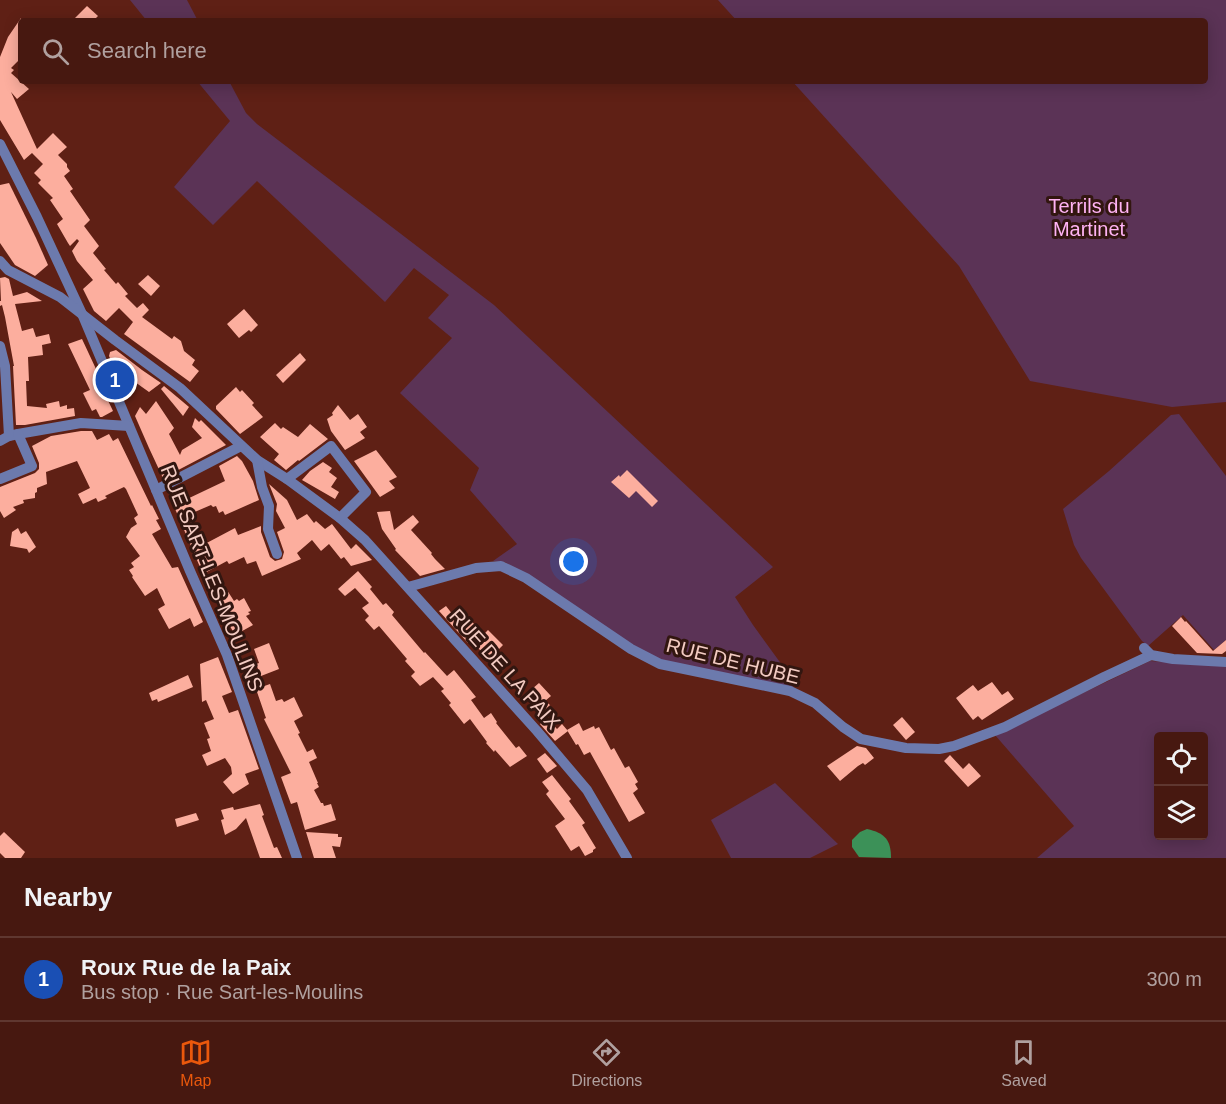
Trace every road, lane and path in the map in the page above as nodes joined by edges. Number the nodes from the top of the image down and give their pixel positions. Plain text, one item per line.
1 (0, 144) edge
2 (0, 261) edge
3 (83, 316) junction
4 (0, 346) edge
5 (129, 426) junction
6 (9, 437) edge
7 (241, 446) junction
8 (256, 460) junction
9 (0, 479) edge
10 (287, 479) junction
11 (156, 490) junction
12 (340, 518) junction
13 (277, 554) dead end
14 (408, 587) junction
15 (1226, 662) edge
16 (297, 858) edge
17 (627, 858) edge

1 - 3 street, RUE SART-LES-MOULINS
2 - 3 street, RUE DE LA PAIX
3 - 5 street, RUE SART-LES-MOULINS
3 - 7 street, RUE DE LA PAIX
4 - 6 street
5 - 6 street
5 - 11 street, RUE SART-LES-MOULINS
6 - 9 street
7 - 8 street, RUE DE LA PAIX
7 - 11 street
8 - 10 street, RUE DE LA PAIX
8 - 13 street
10 - 12 street, RUE DE LA PAIX
10 - 12 street
11 - 16 street, RUE SART-LES-MOULINS
12 - 14 street, RUE DE LA PAIX
14 - 15 street, RUE DE HUBE
14 - 17 street, RUE DE LA PAIX

